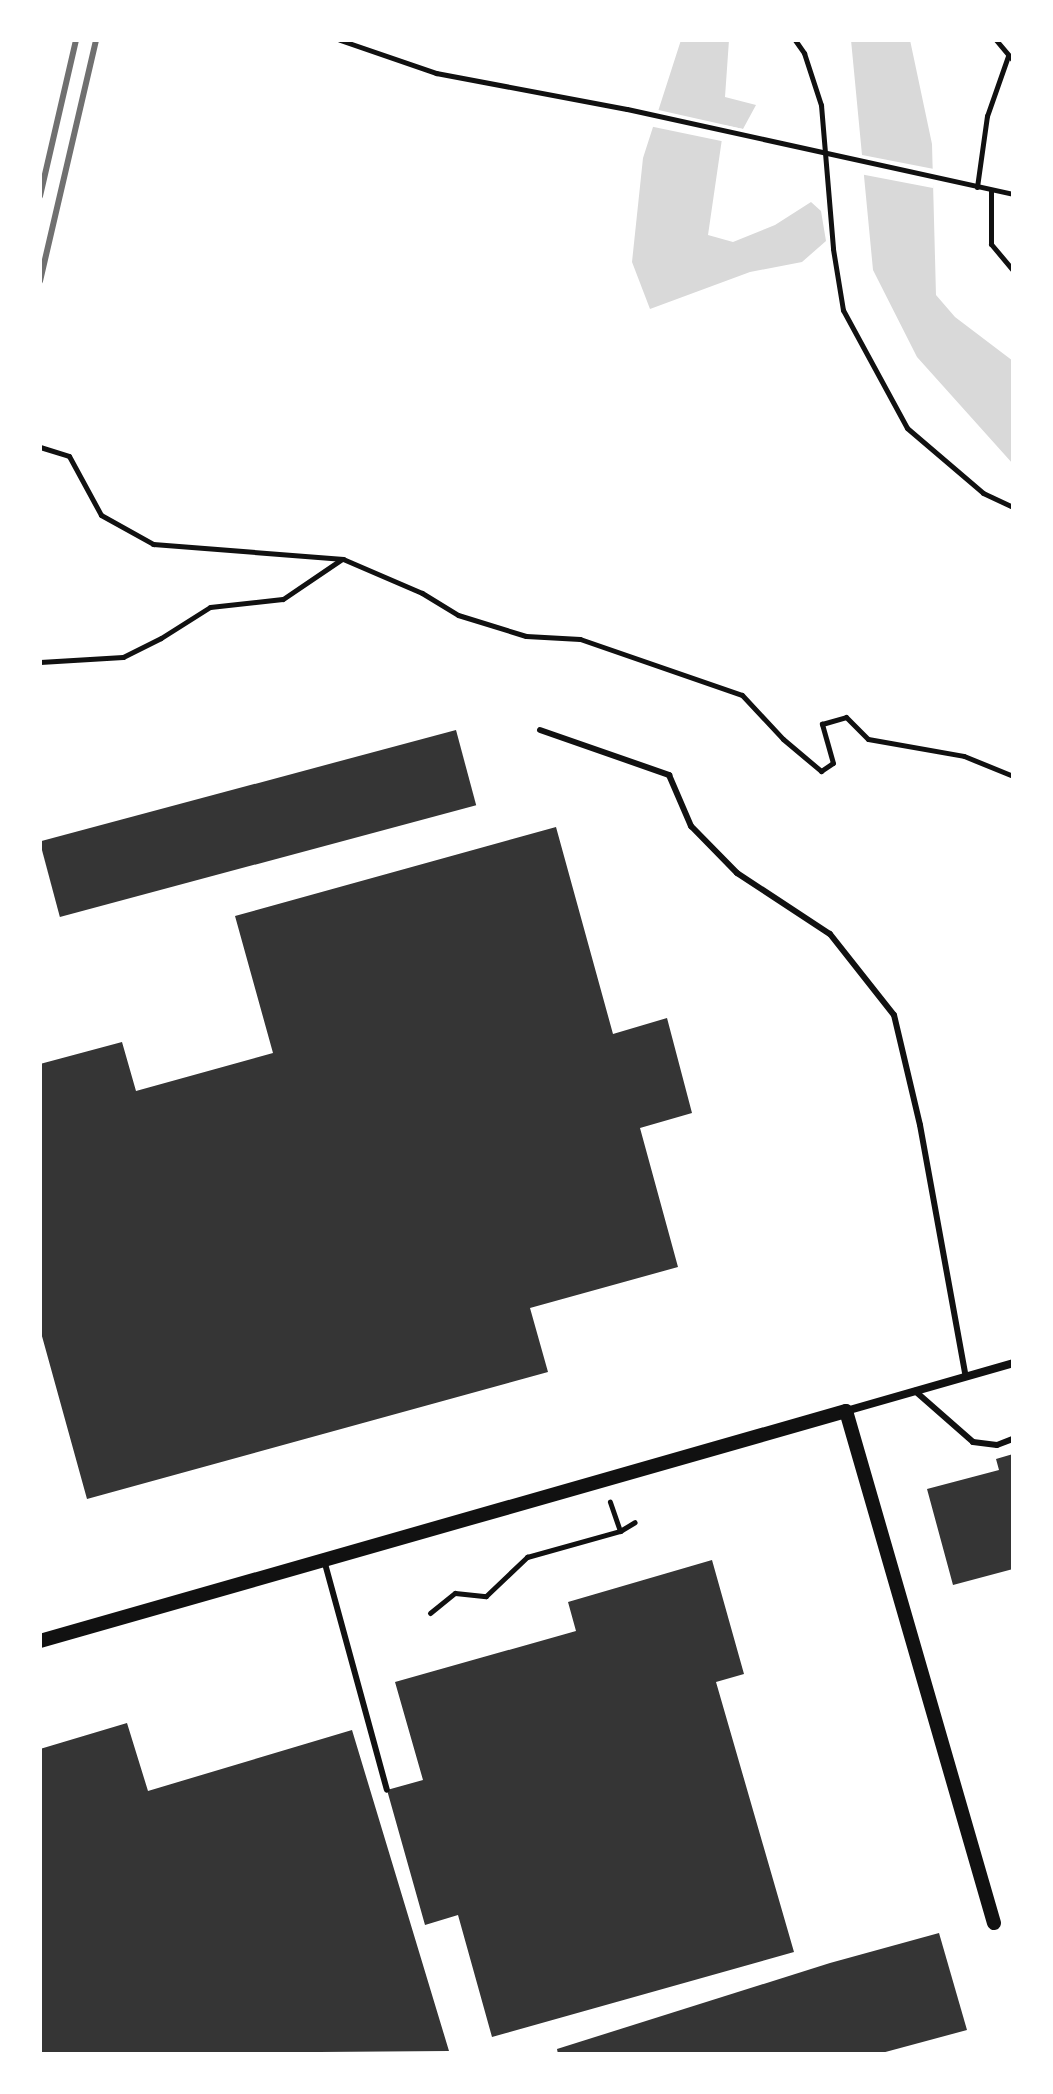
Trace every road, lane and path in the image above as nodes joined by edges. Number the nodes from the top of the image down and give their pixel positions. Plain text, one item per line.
1 (340, 40) edge
2 (795, 40) edge
3 (996, 40) edge
4 (1010, 58) edge
5 (824, 154) junction
6 (977, 187) junction
7 (991, 190) junction
8 (1013, 194) edge
9 (1013, 270) edge
10 (40, 447) edge
11 (1013, 507) edge
12 (343, 559) junction
13 (40, 662) edge
14 (540, 730) dead end
15 (1013, 776) edge
16 (1013, 1363) edge
17 (966, 1377) junction
18 (915, 1391) junction
19 (846, 1411) junction
20 (1013, 1439) edge
21 (604, 1480) junction
22 (635, 1522) dead end
23 (620, 1531) junction
24 (324, 1560) junction
25 (430, 1613) dead end
26 (40, 1639) edge
27 (387, 1790) dead end
28 (994, 1923) dead end

1 - 5 path
2 - 5 path
3 - 4 path
4 - 6 path
5 - 6 path
5 - 11 path
6 - 7 path
7 - 8 path
7 - 9 path
10 - 12 path
12 - 13 path
12 - 15 path
14 - 17 lane
16 - 17 street
17 - 18 street
18 - 19 street
18 - 20 lane
19 - 21 street
19 - 28 street
21 - 23 path
21 - 24 street
22 - 23 path
23 - 25 path
24 - 26 street
24 - 27 lane

